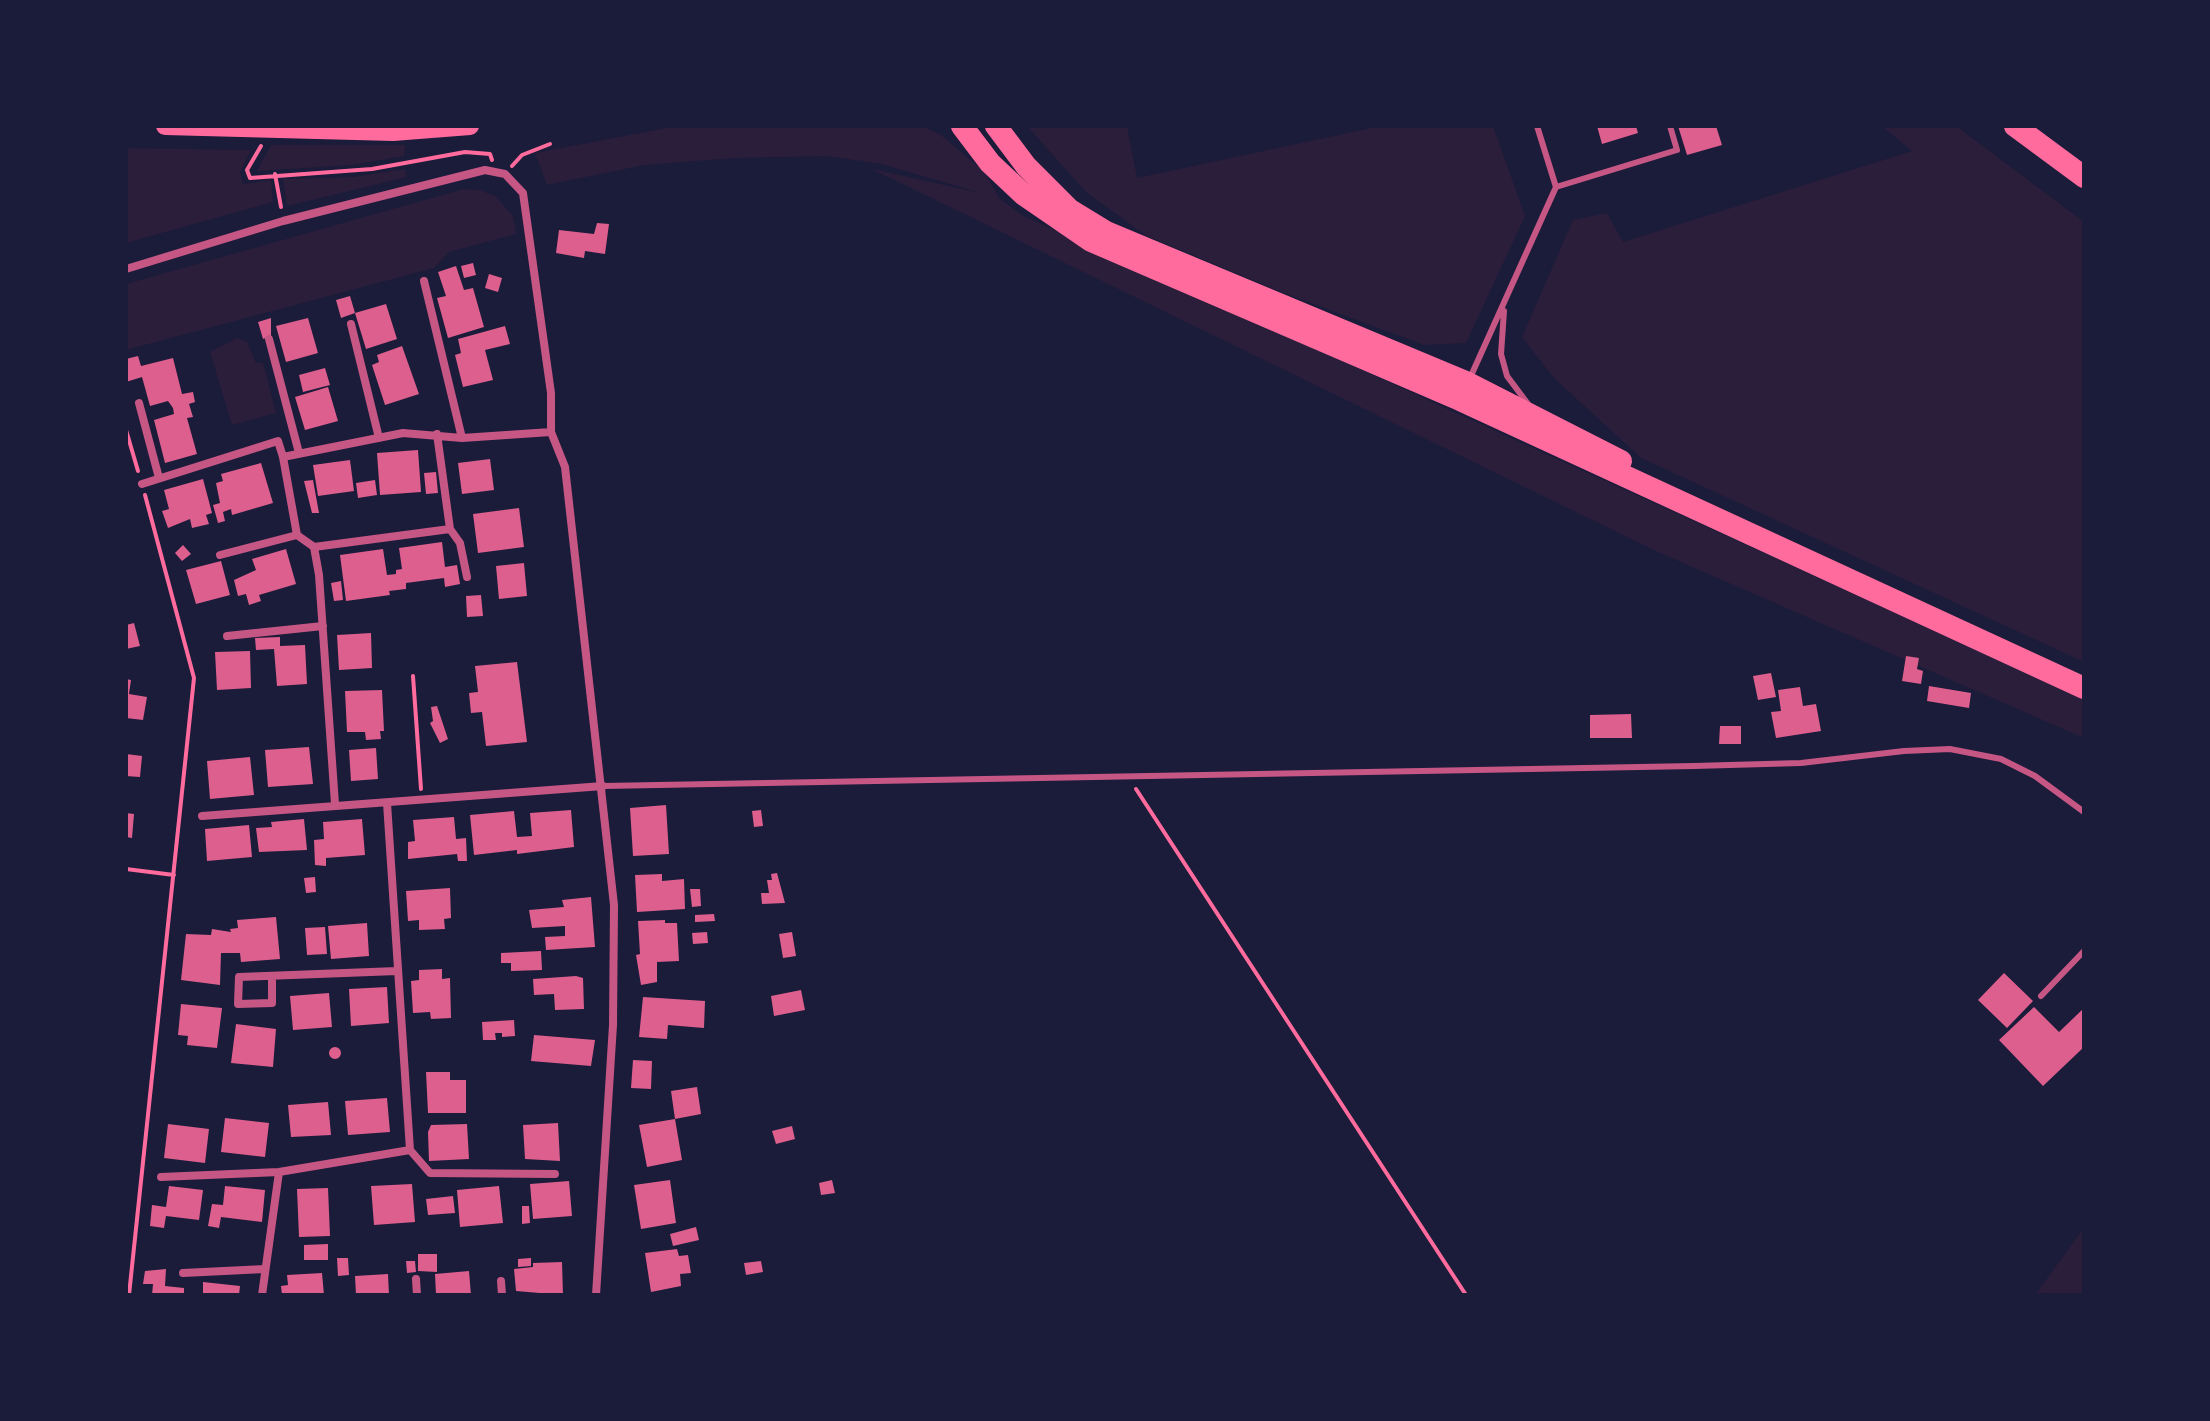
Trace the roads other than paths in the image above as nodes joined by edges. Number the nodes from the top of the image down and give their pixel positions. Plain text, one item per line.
1 (165, 126) edge
2 (470, 126) edge
3 (962, 126) edge
4 (996, 126) edge
5 (1537, 126) edge
6 (1670, 126) edge
7 (2015, 126) edge
8 (2084, 177) edge
9 (1556, 187) junction
10 (126, 269) edge
11 (424, 281) dead end
12 (1505, 302) junction
13 (351, 324) dead end
14 (269, 339) dead end
15 (1464, 392) junction
16 (139, 403) dead end
17 (1544, 422) junction
18 (551, 432) junction
19 (437, 434) junction
20 (379, 438) junction
21 (462, 438) junction
22 (299, 453) junction
23 (283, 457) junction
24 (159, 478) junction
25 (142, 484) road end
26 (450, 529) junction
27 (297, 535) junction
28 (314, 547) junction
29 (220, 555) dead end
30 (467, 577) dead end
31 (323, 626) junction
32 (227, 636) dead end
33 (2084, 672) edge
34 (2084, 688) edge
35 (603, 786) junction
36 (387, 803) junction
37 (335, 804) junction
38 (2084, 812) edge
39 (202, 816) dead end
40 (2084, 951) edge
41 (397, 971) junction
42 (272, 976) junction
43 (2041, 996) dead end
44 (410, 1150) junction
45 (279, 1172) junction
46 (555, 1174) dead end
47 (161, 1177) dead end
48 (265, 1269) junction
49 (183, 1273) dead end
50 (416, 1279) dead end
51 (501, 1281) dead end
52 (262, 1295) edge
53 (417, 1295) edge
54 (502, 1295) edge
55 (596, 1295) edge

1 - 2 main road
3 - 15 highway
4 - 15 highway
5 - 9 lane
6 - 9 lane
7 - 8 highway
9 - 12 lane
10 - 18 street
11 - 21 street
12 - 15 lane
12 - 17 lane
13 - 20 street
14 - 22 street
15 - 17 highway
15 - 34 highway
16 - 24 street
17 - 33 highway
18 - 21 street
18 - 35 street
19 - 20 street
19 - 21 street
19 - 26 street
20 - 22 street
22 - 23 street
23 - 24 street
23 - 27 street
24 - 25 street
26 - 28 street
26 - 30 street
27 - 28 street
27 - 29 street
28 - 31 street
31 - 32 street
31 - 37 street
35 - 36 street
35 - 38 lane
35 - 55 street
36 - 37 street
36 - 41 street
37 - 39 street
40 - 43 lane
41 - 42 street
41 - 44 street
42 - 42 street
44 - 45 street
44 - 46 street
45 - 47 street
45 - 48 street
48 - 49 street
48 - 52 street
50 - 53 street
51 - 54 street

